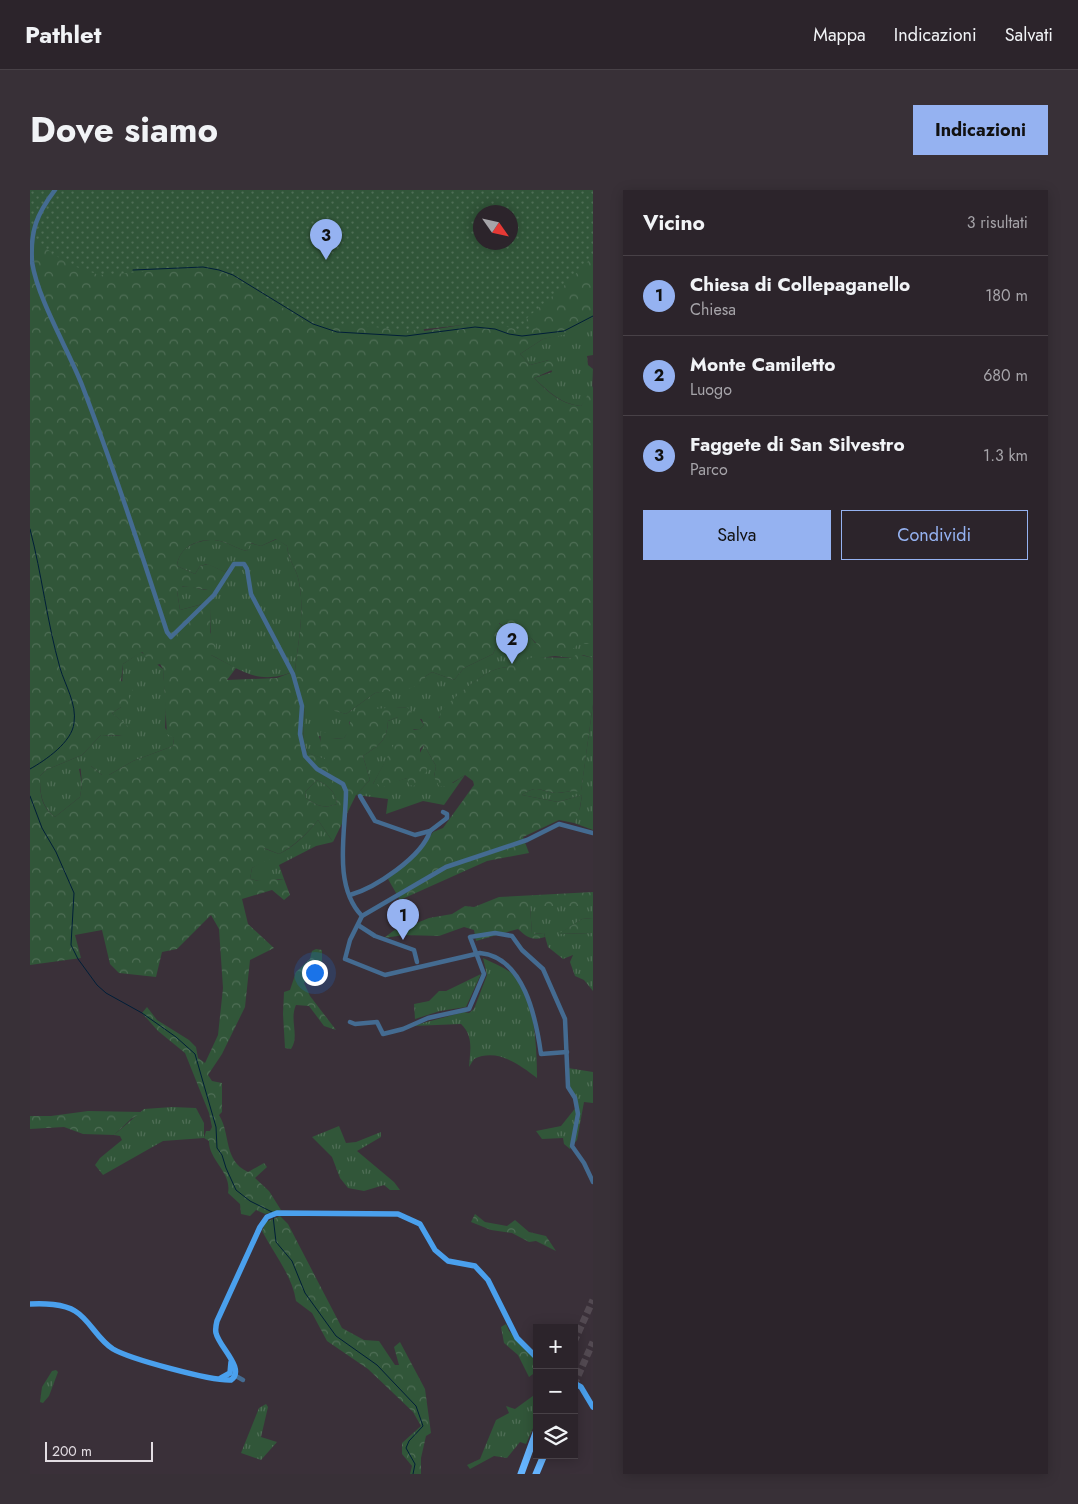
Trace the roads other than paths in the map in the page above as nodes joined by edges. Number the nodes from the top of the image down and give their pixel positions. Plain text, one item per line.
1 (56, 190) edge
2 (360, 796) dead end
3 (443, 812) dead end
4 (430, 831) junction
5 (593, 833) edge
6 (350, 895) junction
7 (362, 916) junction
8 (358, 925) junction
9 (477, 953) junction
10 (417, 962) dead end
11 (350, 1022) dead end
12 (567, 1052) junction
13 (593, 1182) edge
14 (30, 1304) edge
15 (533, 1354) edge
16 (233, 1374) junction
17 (243, 1380) dead end
18 (578, 1385) edge
19 (593, 1407) edge
20 (533, 1441) edge
21 (542, 1459) edge
22 (521, 1474) edge
23 (536, 1474) edge

1 - 6 street
2 - 4 street
3 - 4 street
4 - 6 street
5 - 7 street
6 - 7 street
7 - 8 street
8 - 9 street
8 - 10 street
9 - 11 street
9 - 12 street
9 - 12 street
12 - 13 street
14 - 16 main road
15 - 16 main road
16 - 17 street
18 - 19 main road
20 - 22 highway
21 - 23 highway

